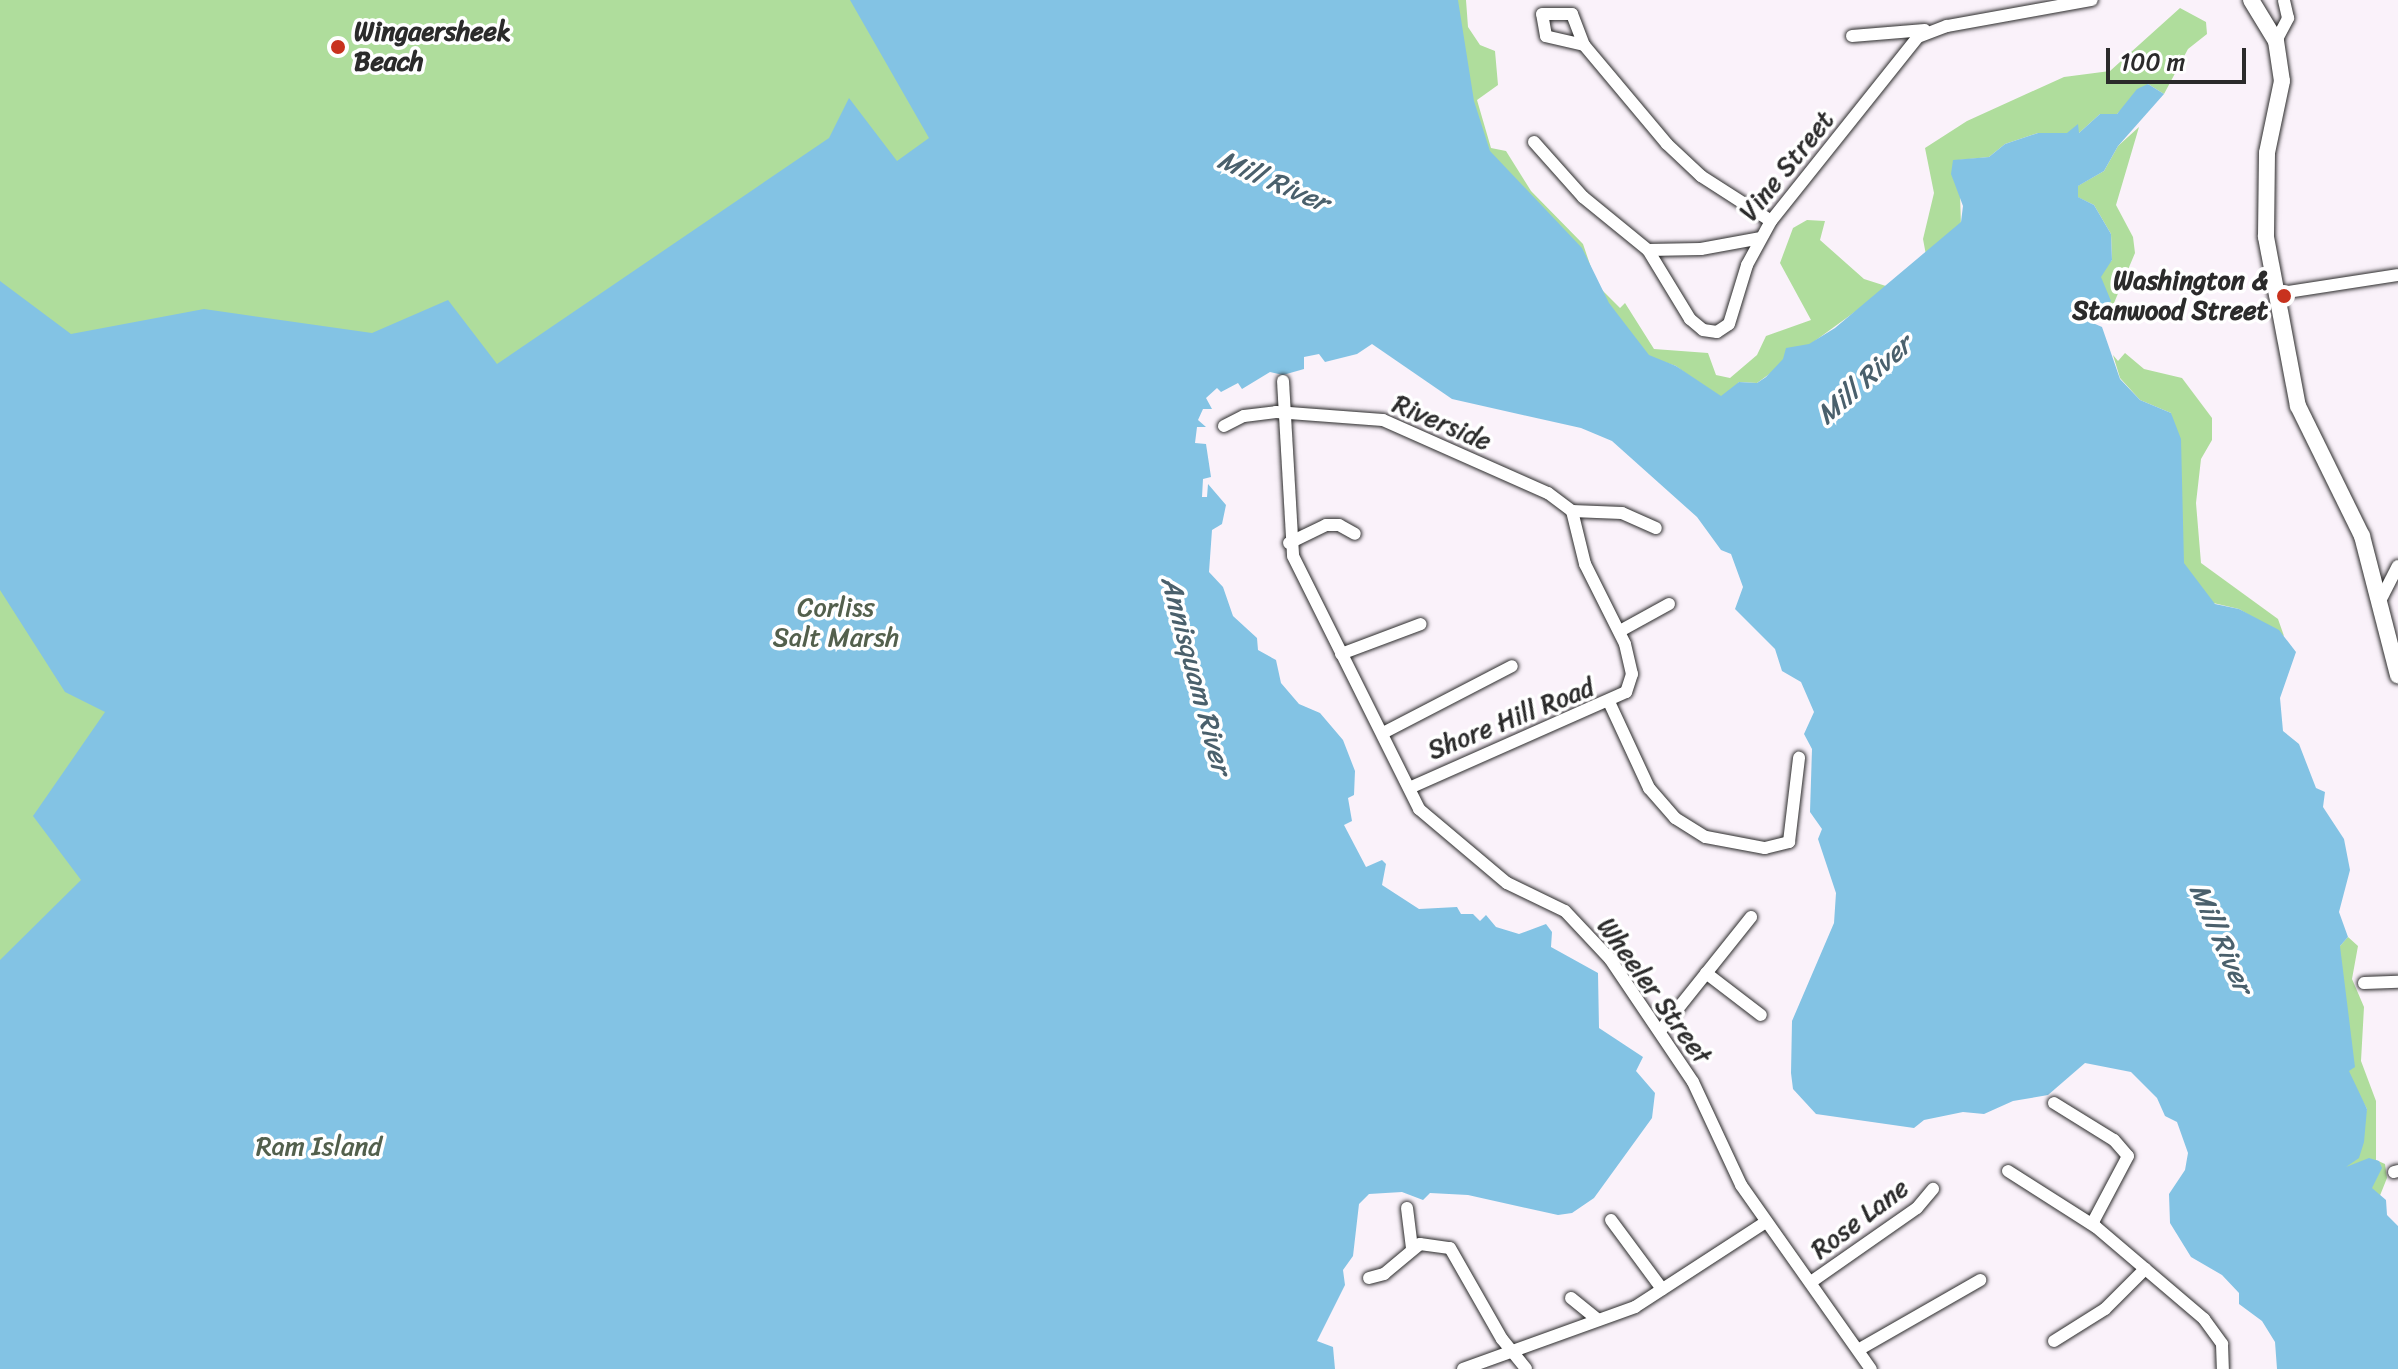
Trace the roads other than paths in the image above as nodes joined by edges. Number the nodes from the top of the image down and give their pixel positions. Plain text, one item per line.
1 (2092, 0) edge
2 (2251, 0) edge
3 (2284, 0) edge
4 (1932, 30) junction
5 (1852, 36) dead end
6 (2276, 41) junction
7 (1584, 45) dead end
8 (1534, 142) dead end
9 (1771, 221) junction
10 (1761, 238) junction
11 (1648, 250) junction
12 (2398, 275) edge
13 (2275, 294) junction
14 (1283, 381) dead end
15 (1284, 413) junction
16 (1224, 426) dead end
17 (1572, 511) junction
18 (1656, 528) dead end
19 (1355, 534) dead end
20 (1289, 543) junction
21 (2398, 566) edge
22 (2381, 599) junction
23 (1669, 604) dead end
24 (1421, 624) dead end
25 (1620, 631) junction
26 (1341, 654) junction
27 (1512, 666) dead end
28 (2398, 675) edge
29 (1610, 704) junction
30 (1383, 733) junction
31 (1799, 758) dead end
32 (1409, 788) junction
33 (1751, 917) dead end
34 (1706, 973) junction
35 (2398, 982) edge
36 (2364, 983) dead end
37 (1761, 1015) dead end
38 (1660, 1031) junction
39 (2054, 1103) dead end
40 (2008, 1171) dead end
41 (1933, 1189) dead end
42 (1407, 1208) dead end
43 (1611, 1220) dead end
44 (1766, 1222) junction
45 (2092, 1224) junction
46 (1412, 1248) junction
47 (2145, 1269) junction
48 (1369, 1278) dead end
49 (1980, 1280) dead end
50 (1811, 1282) junction
51 (1662, 1289) junction
52 (1571, 1298) dead end
53 (1598, 1320) junction
54 (2054, 1341) dead end
55 (1858, 1350) junction
56 (1514, 1352) junction
57 (1463, 1369) edge
58 (1526, 1369) edge
59 (1871, 1369) edge
60 (2223, 1369) edge

1 - 4 street, Vine Street
2 - 6 main road
3 - 6 street
4 - 5 street, Vine Street
4 - 9 street, Vine Street
6 - 13 main road
7 - 9 street
8 - 11 street
9 - 10 street, Vine Street
10 - 11 street, Vine Street
10 - 11 street
12 - 13 street
13 - 22 main road
14 - 15 street, Wheeler Street
15 - 16 street
15 - 17 street, Riverside
15 - 20 street, Wheeler Street
17 - 18 street
17 - 25 street, Shore Hill Road
19 - 20 street
20 - 26 street, Wheeler Street
21 - 22 street
22 - 28 main road
23 - 25 street
24 - 26 street
25 - 29 street, Shore Hill Road
26 - 30 street, Wheeler Street
27 - 30 street
29 - 31 street
29 - 32 street, Shore Hill Road
30 - 32 street, Wheeler Street
32 - 38 street, Wheeler Street
33 - 34 street
34 - 37 street
34 - 38 street
35 - 36 street
38 - 44 street, Wheeler Street
39 - 45 street
40 - 45 street
41 - 50 street, Rose Lane
42 - 46 street
43 - 51 street
44 - 50 street, Wheeler Street
44 - 51 street
45 - 47 street
46 - 48 street
46 - 56 street
47 - 54 street
47 - 60 street
49 - 55 street
50 - 55 street, Wheeler Street
51 - 53 street
52 - 53 street
53 - 56 street
55 - 59 street, Wheeler Street
56 - 57 street
56 - 58 street

